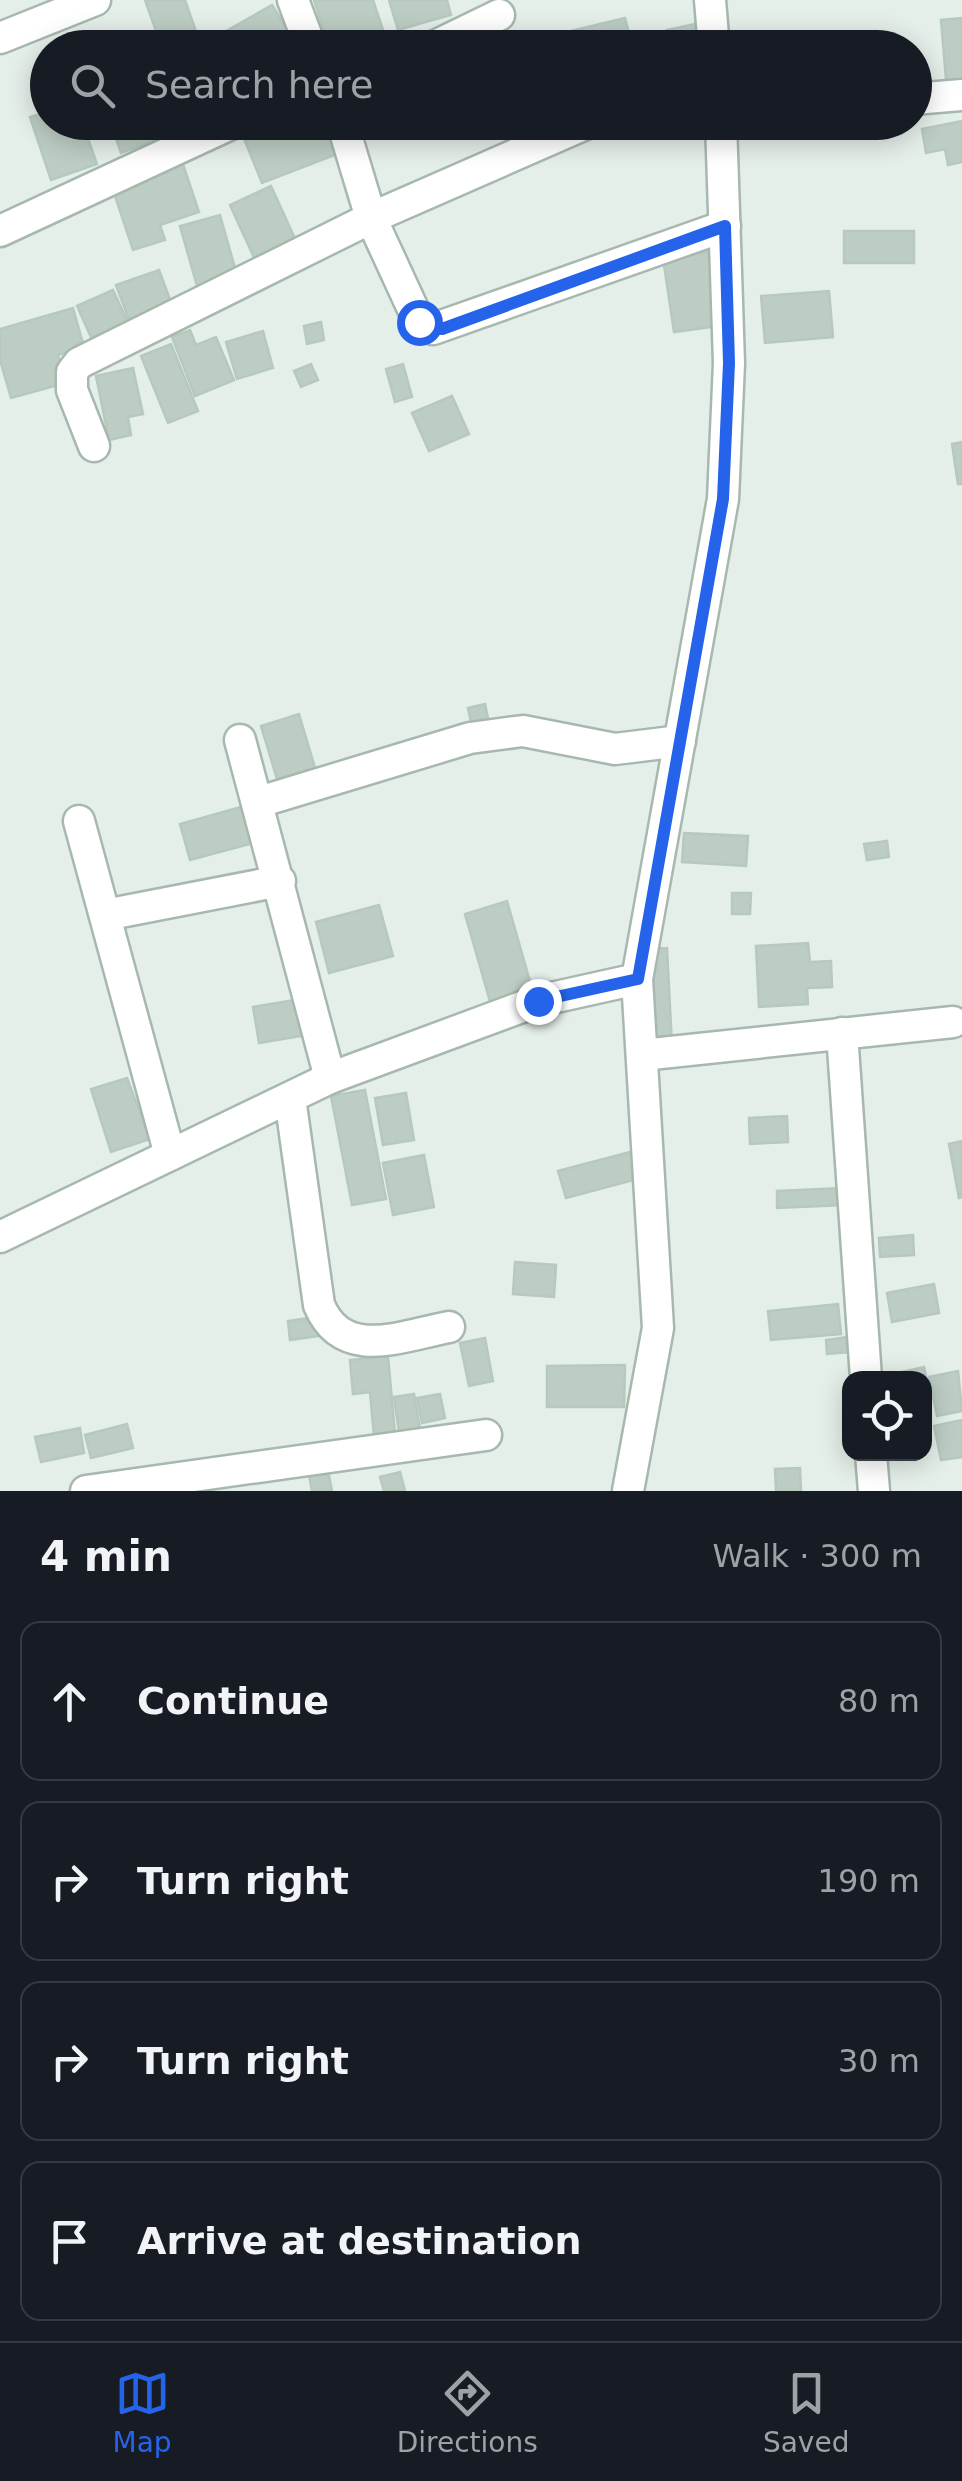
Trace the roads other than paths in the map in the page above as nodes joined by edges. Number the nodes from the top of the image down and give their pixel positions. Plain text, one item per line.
1 (96, 0) edge
2 (293, 0) edge
3 (710, 0) edge
4 (499, 15) dead end
5 (304, 30) edge
6 (468, 30) edge
7 (712, 30) edge
8 (0, 38) edge
9 (962, 96) edge
10 (932, 98) edge
11 (196, 140) edge
12 (347, 140) edge
13 (549, 140) edge
14 (721, 140) edge
15 (371, 218) junction
16 (725, 226) junction
17 (0, 230) edge
18 (94, 446) dead end
19 (240, 740) dead end
20 (680, 741) junction
21 (260, 802) junction
22 (80, 821) dead end
23 (280, 880) junction
24 (105, 915) junction
25 (638, 979) junction
26 (952, 1022) dead end
27 (842, 1033) junction
28 (642, 1055) junction
29 (330, 1078) junction
30 (290, 1098) junction
31 (170, 1155) junction
32 (0, 1237) edge
33 (449, 1327) dead end
34 (866, 1371) edge
35 (486, 1434) dead end
36 (872, 1461) edge
37 (86, 1491) edge
38 (628, 1491) edge
39 (874, 1491) edge

1 - 8 street
2 - 5 street
3 - 7 street
4 - 6 street
9 - 10 street
11 - 17 street
12 - 15 street
13 - 15 street
14 - 16 street
15 - 16 street
15 - 18 street
16 - 20 street
19 - 21 street
20 - 21 street
20 - 25 street
21 - 23 street
22 - 24 street
23 - 24 street
23 - 29 street
24 - 31 street
25 - 28 street
25 - 29 street
26 - 27 street
27 - 28 street
27 - 34 street
28 - 38 street
29 - 30 street
30 - 31 street
30 - 33 street
31 - 32 street
35 - 37 street
36 - 39 street

